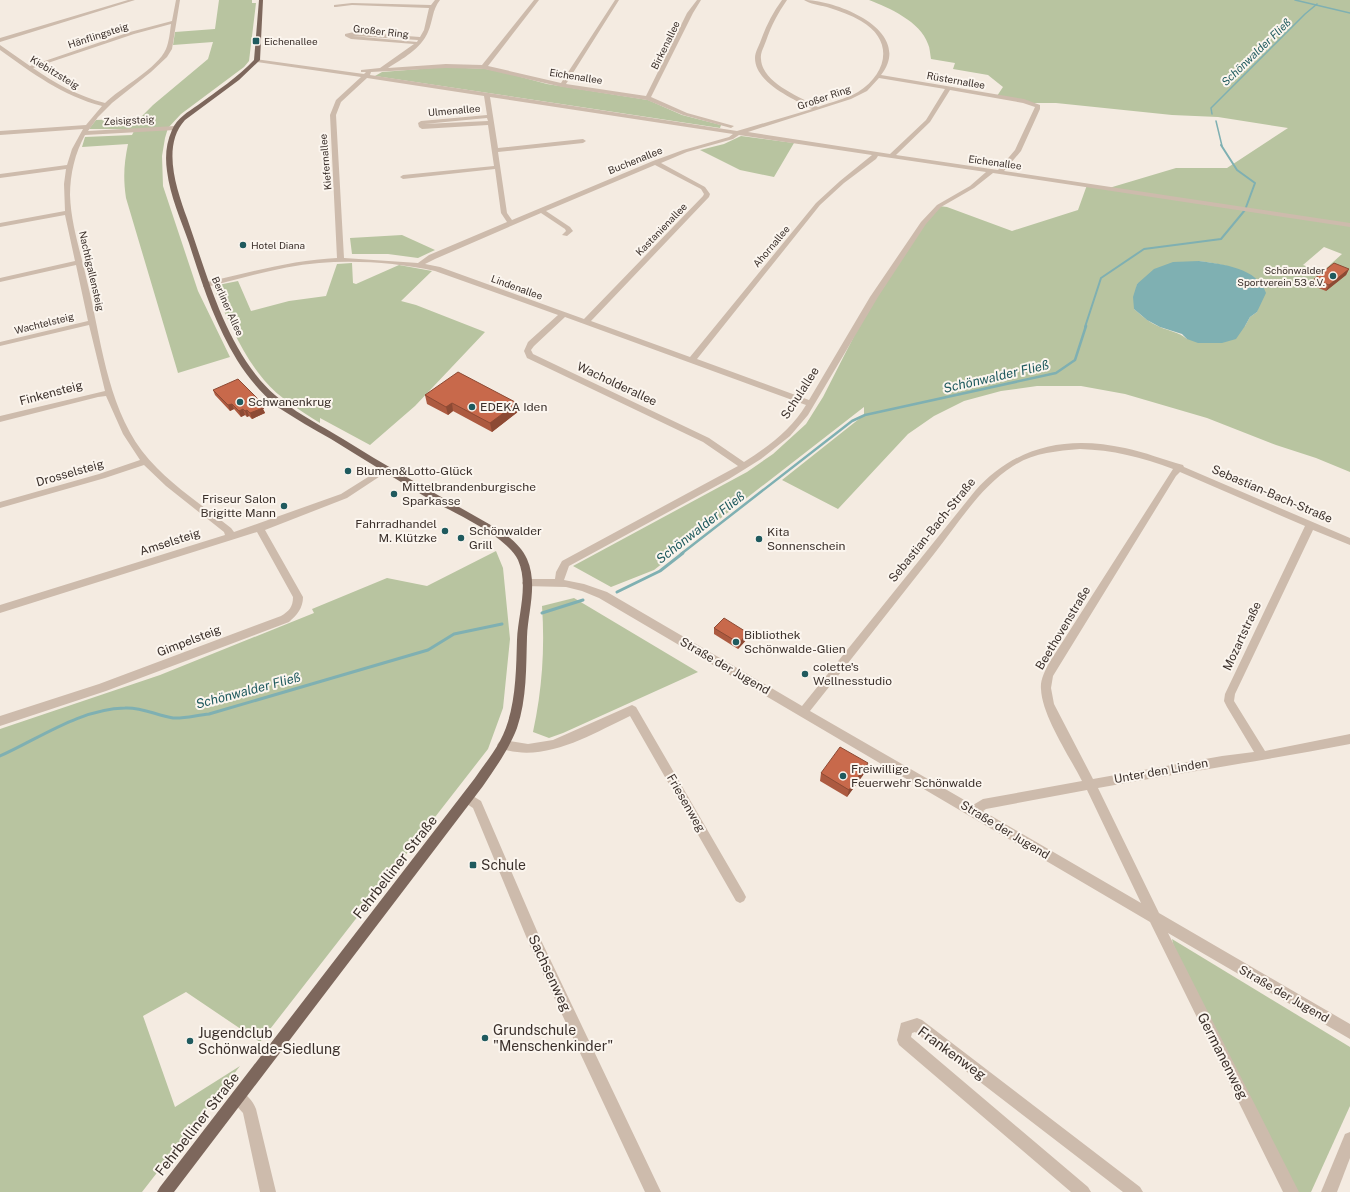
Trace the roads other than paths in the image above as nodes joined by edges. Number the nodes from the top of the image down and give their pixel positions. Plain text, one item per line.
1 (133, 0) edge
2 (178, 0) edge
3 (261, 0) edge
4 (537, 0) edge
5 (617, 0) edge
6 (699, 0) edge
7 (785, 0) edge
8 (806, 0) edge
9 (366, 1) edge
10 (435, 3) edge
11 (336, 6) dead end
12 (174, 22) junction
13 (0, 40) edge
14 (418, 41) junction
15 (0, 47) edge
16 (258, 60) junction
17 (484, 67) junction
18 (29, 68) junction
19 (380, 70) junction
20 (371, 71) junction
21 (339, 72) junction
22 (366, 76) junction
23 (877, 76) junction
24 (562, 85) junction
25 (948, 89) junction
26 (487, 95) junction
27 (648, 98) junction
28 (105, 105) junction
29 (817, 109) junction
30 (490, 120) junction
31 (175, 128) junction
32 (84, 130) junction
33 (0, 133) edge
34 (737, 133) junction
35 (583, 141) dead end
36 (495, 150) junction
37 (876, 154) junction
38 (892, 156) junction
39 (655, 162) junction
40 (498, 166) junction
41 (69, 168) junction
42 (990, 172) junction
43 (998, 173) junction
44 (0, 176) edge
45 (403, 177) dead end
46 (541, 210) junction
47 (68, 212) junction
48 (511, 223) junction
49 (0, 225) edge
50 (1350, 225) edge
51 (565, 235) dead end
52 (342, 260) junction
53 (80, 262) junction
54 (419, 265) junction
55 (0, 280) edge
56 (206, 285) junction
57 (564, 314) junction
58 (93, 322) junction
59 (586, 322) junction
60 (0, 344) edge
61 (692, 360) junction
62 (109, 393) junction
63 (810, 403) junction
64 (0, 419) edge
65 (146, 461) junction
66 (744, 466) junction
67 (1180, 467) junction
68 (387, 469) junction
69 (0, 505) edge
70 (1310, 525) junction
71 (259, 528) junction
72 (490, 530) joint
73 (231, 536) junction
74 (1350, 542) edge
75 (559, 582) junction
76 (527, 583) junction
77 (0, 609) edge
78 (803, 712) junction
79 (0, 721) edge
80 (1350, 739) edge
81 (503, 745) junction
82 (1262, 756) junction
83 (1090, 784) junction
84 (468, 798) junction
85 (974, 811) junction
86 (740, 897) dead end
87 (1157, 920) junction
88 (1350, 1032) edge
89 (238, 1097) junction
90 (1350, 1139) edge
91 (165, 1192) edge
92 (268, 1192) edge
93 (653, 1192) edge
94 (1083, 1192) edge
95 (1135, 1192) edge
96 (1291, 1192) edge
97 (1329, 1192) edge

1 - 13 street
2 - 12 street, Nachtigallensteig
3 - 16 main road
4 - 17 street
5 - 24 street
6 - 27 street, Birkenallee
7 - 29 street
8 - 23 street, Großer Ring
9 - 10 street
10 - 11 street
10 - 14 street, Großer Ring
12 - 18 street, Hänflingsteig
12 - 28 street, Nachtigallensteig
14 - 14 street, Großer Ring
14 - 19 street, Großer Ring
15 - 18 street, Kiebitzsteig
16 - 21 street, Eichenallee
16 - 31 main road
17 - 19 street, Eichenallee
17 - 24 street, Eichenallee
18 - 28 street, Kiebitzsteig
19 - 20 street, Eichenallee
20 - 21 street, Eichenallee
20 - 22 street
21 - 22 street, Eichenallee
22 - 26 street, Eichenallee
22 - 52 street, Kiefernallee
23 - 25 street, Rüsternallee
23 - 29 street, Großer Ring
24 - 27 street, Eichenallee
25 - 38 street
25 - 43 street, Rüsternallee
26 - 30 street, Ulmenallee
26 - 34 street, Eichenallee
27 - 34 street, Eichenallee
28 - 32 street, Nachtigallensteig
29 - 34 street, Großer Ring
30 - 30 street, Ulmenallee
30 - 36 street, Ulmenallee
31 - 32 street, Zeisigsteig
31 - 56 main road, Berliner Allee
32 - 33 street, Zeisigsteig
32 - 41 street, Nachtigallensteig
34 - 37 street, Eichenallee
34 - 39 street, Buchenallee
35 - 36 street
36 - 40 street, Ulmenallee
37 - 38 street, Eichenallee
37 - 61 street, Ahornallee
38 - 42 street, Eichenallee
39 - 46 street, Buchenallee
39 - 59 street, Kastanienallee
40 - 45 street
40 - 48 street, Ulmenallee
41 - 44 street
41 - 47 street, Nachtigallensteig
42 - 43 street, Eichenallee
42 - 63 street, Schulallee
43 - 50 street, Eichenallee
46 - 48 street, Buchenallee
46 - 51 street
47 - 49 street
47 - 53 street, Nachtigallensteig
48 - 54 street, Buchenallee
52 - 54 street, Lindenallee
52 - 56 street, Lindenallee
53 - 55 street
53 - 58 street, Nachtigallensteig
54 - 57 street, Lindenallee
56 - 68 main road, Berliner Allee
57 - 59 street, Lindenallee
57 - 66 street, Wacholderallee
58 - 60 street, Wachtelsteig
58 - 62 street, Nachtigallensteig
59 - 61 street, Lindenallee
61 - 63 street, Lindenallee
62 - 64 street, Finkensteig
62 - 65 street, Nachtigallensteig
63 - 66 street, Schulallee
65 - 69 street, Drosselsteig
65 - 73 street, Nachtigallensteig
66 - 75 street, Schulallee
67 - 70 street, Sebastian-Bach-Straße
67 - 78 street, Sebastian-Bach-Straße
67 - 83 street, Beethovenstraße
68 - 71 street, Amselsteig
68 - 72 main road, Berliner Allee
70 - 74 street, Sebastian-Bach-Straße
70 - 82 street, Mozartstraße
71 - 73 street, Amselsteig
71 - 79 street, Gimpelsteig
72 - 76 main road, Fehrbelliner Straße
73 - 77 street, Amselsteig
75 - 76 street, Straße der Jugend
75 - 78 street, Straße der Jugend
76 - 81 main road, Fehrbelliner Straße
78 - 85 street, Straße der Jugend
80 - 82 street, Unter den Linden
81 - 84 main road, Fehrbelliner Straße
81 - 86 street, Friesenweg
82 - 83 street, Unter den Linden
83 - 85 street, Unter den Linden
83 - 87 street, Beethovenstraße
84 - 89 main road, Fehrbelliner Straße
84 - 93 street, Sachsenweg
85 - 87 street, Straße der Jugend
87 - 88 street, Straße der Jugend
87 - 96 street, Germanenweg
89 - 91 main road, Fehrbelliner Straße
89 - 92 street
90 - 97 street
94 - 95 street, Frankenweg

